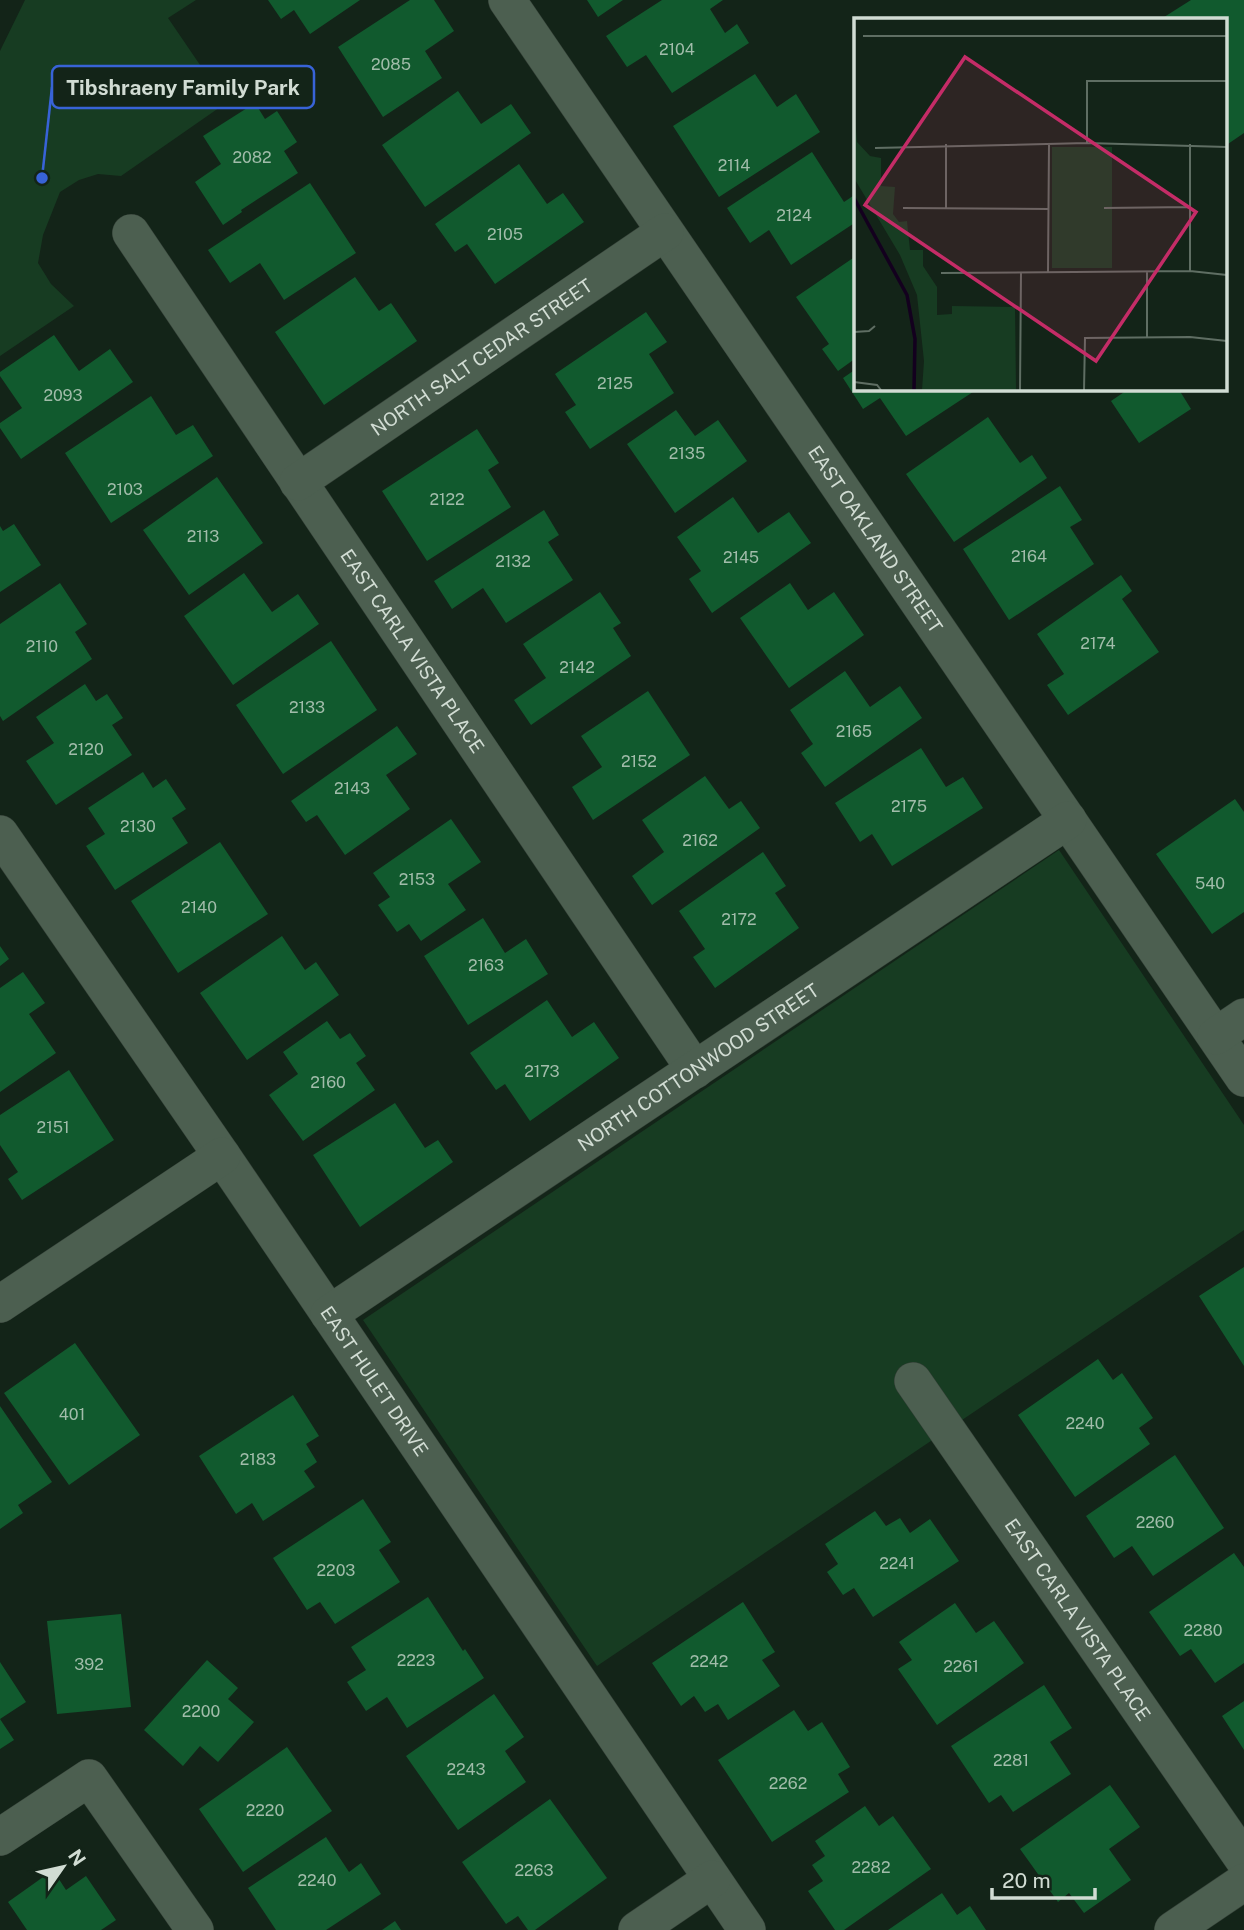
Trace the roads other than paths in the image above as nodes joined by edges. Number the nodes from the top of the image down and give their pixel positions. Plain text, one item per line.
1 (507, 0) edge
2 (665, 232) junction
3 (131, 233) dead end
4 (298, 482) junction
5 (1068, 820) junction
6 (0, 834) edge
7 (1230, 1026) edge
8 (695, 1070) junction
9 (1244, 1078) edge
10 (222, 1156) junction
11 (0, 1304) edge
12 (328, 1314) junction
13 (913, 1381) dead end
14 (0, 1837) edge
15 (1244, 1860) edge
16 (712, 1879) junction
17 (1244, 1882) edge
18 (195, 1930) edge
19 (637, 1930) edge
20 (747, 1930) edge
21 (1173, 1930) edge

1 - 2 street, EAST OAKLAND STREET
2 - 4 street, NORTH SALT CEDAR STREET
2 - 5 street, EAST OAKLAND STREET
3 - 4 street, EAST CARLA VISTA PLACE
4 - 8 street, EAST CARLA VISTA PLACE
5 - 7 street, EAST OAKLAND STREET
5 - 8 street, NORTH COTTONWOOD STREET
6 - 10 street, EAST HULET DRIVE
7 - 9 street, EAST OAKLAND STREET
8 - 12 street, NORTH COTTONWOOD STREET
10 - 11 street
10 - 12 street, EAST HULET DRIVE
12 - 16 street, EAST HULET DRIVE
13 - 15 street, EAST CARLA VISTA PLACE
14 - 18 street
16 - 19 street
16 - 20 street, EAST HULET DRIVE
17 - 21 street

